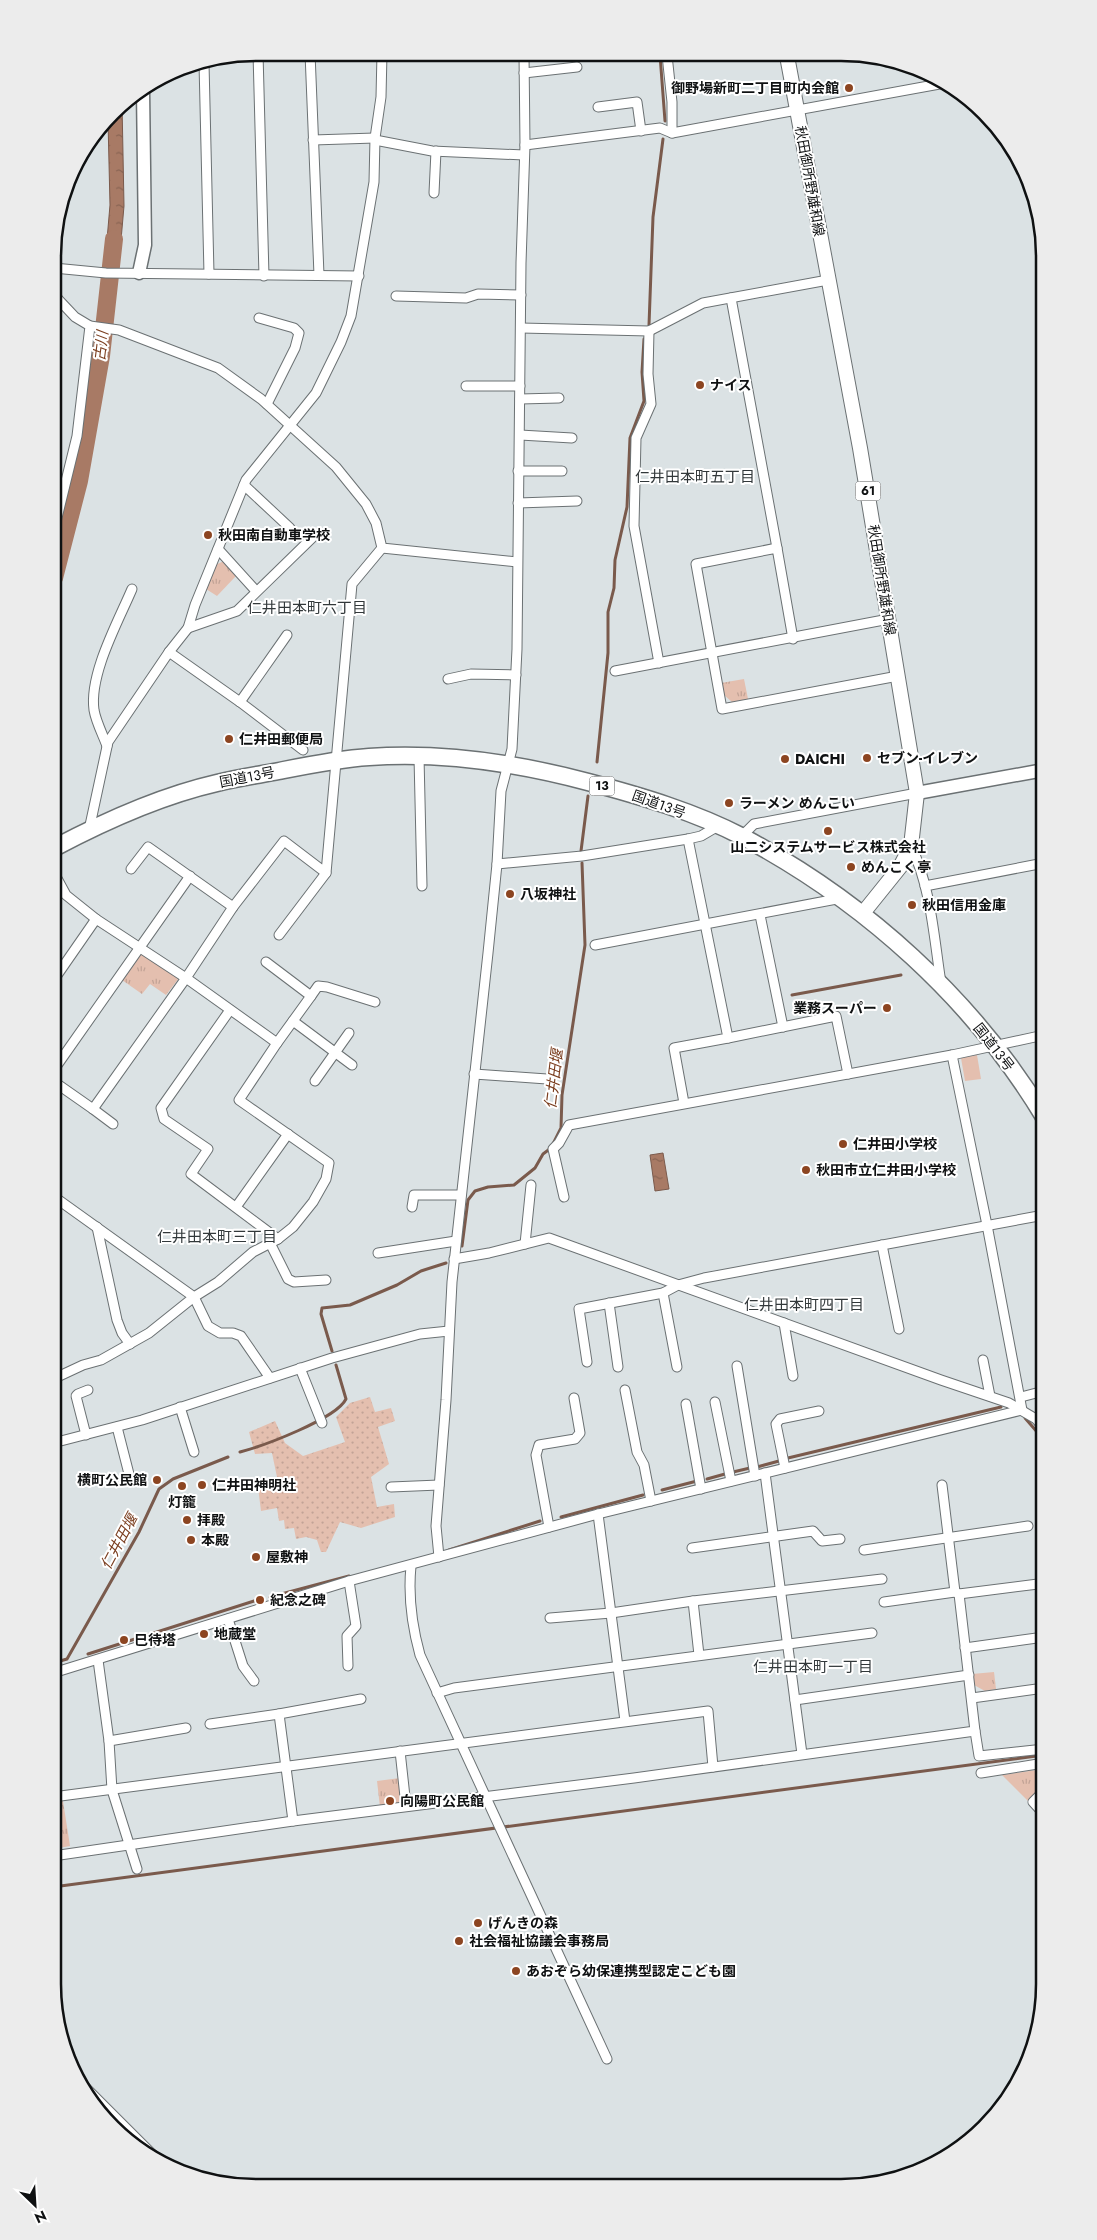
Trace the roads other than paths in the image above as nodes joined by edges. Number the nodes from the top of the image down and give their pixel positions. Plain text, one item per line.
1 (258, 61) edge
2 (310, 61) edge
3 (382, 61) edge
4 (524, 61) edge
5 (668, 61) edge
6 (788, 61) edge
7 (578, 67) dead end
8 (204, 69) edge
9 (524, 73) junction
10 (934, 85) edge
11 (143, 98) edge
12 (598, 107) dead end
13 (798, 111) junction
14 (641, 131) junction
15 (672, 132) junction
16 (375, 139) junction
17 (313, 140) junction
18 (524, 145) junction
19 (436, 151) junction
20 (524, 155) junction
21 (434, 193) dead end
22 (61, 269) edge
23 (133, 273) junction
24 (209, 274) junction
25 (319, 275) junction
26 (264, 276) junction
27 (359, 276) junction
28 (828, 280) junction
29 (521, 295) junction
30 (396, 296) dead end
31 (731, 298) junction
32 (61, 302) edge
33 (259, 318) dead end
34 (93, 326) junction
35 (521, 328) junction
36 (649, 331) junction
37 (466, 386) dead end
38 (520, 386) junction
39 (559, 398) dead end
40 (520, 400) junction
41 (267, 404) junction
42 (290, 424) junction
43 (520, 436) junction
44 (572, 438) dead end
45 (518, 471) junction
46 (562, 471) dead end
47 (244, 485) junction
48 (61, 486) edge
49 (64, 487) junction
50 (61, 500) edge
51 (577, 501) dead end
52 (518, 503) junction
53 (290, 528) dead end
54 (314, 536) dead end
55 (382, 548) junction
56 (777, 548) junction
57 (218, 549) junction
58 (517, 562) junction
59 (132, 589) dead end
60 (256, 591) junction
61 (889, 619) junction
62 (188, 628) junction
63 (287, 635) dead end
64 (793, 639) junction
65 (169, 652) junction
66 (712, 653) junction
67 (659, 663) junction
68 (615, 671) dead end
69 (516, 675) junction
70 (898, 676) junction
71 (448, 680) dead end
72 (240, 702) junction
73 (107, 746) junction
74 (303, 750) dead end
75 (419, 757) junction
76 (337, 760) junction
77 (508, 764) junction
78 (1036, 771) edge
79 (917, 793) junction
80 (718, 826) junction
81 (89, 830) junction
82 (742, 836) junction
83 (688, 839) junction
84 (61, 844) edge
85 (911, 846) junction
86 (497, 864) junction
87 (1036, 865) edge
88 (131, 869) dead end
89 (326, 872) junction
90 (190, 876) junction
91 (61, 886) edge
92 (422, 886) dead end
93 (925, 886) junction
94 (842, 898) junction
95 (233, 907) junction
96 (863, 913) junction
97 (760, 914) junction
98 (96, 919) junction
99 (707, 925) junction
100 (279, 935) dead end
101 (595, 945) dead end
102 (140, 948) junction
103 (266, 962) dead end
104 (61, 971) edge
105 (186, 978) junction
106 (942, 985) junction
107 (310, 996) junction
108 (375, 1002) dead end
109 (230, 1010) junction
110 (293, 1021) junction
111 (783, 1027) junction
112 (350, 1032) dead end
113 (1036, 1037) edge
114 (728, 1038) junction
115 (277, 1043) junction
116 (993, 1045) junction
117 (335, 1052) junction
118 (952, 1055) junction
119 (61, 1060) edge
120 (352, 1064) dead end
121 (474, 1074) junction
122 (848, 1074) junction
123 (547, 1079) dead end
124 (315, 1080) dead end
125 (61, 1087) edge
126 (684, 1103) junction
127 (1036, 1106) edge
128 (93, 1109) junction
129 (113, 1124) dead end
130 (288, 1134) junction
131 (531, 1185) dead end
132 (461, 1195) junction
133 (564, 1197) dead end
134 (61, 1202) edge
135 (412, 1207) dead end
136 (236, 1208) junction
137 (1036, 1216) edge
138 (987, 1225) junction
139 (97, 1227) junction
140 (274, 1241) junction
141 (456, 1241) junction
142 (525, 1244) junction
143 (882, 1245) junction
144 (378, 1253) dead end
145 (454, 1259) junction
146 (326, 1280) dead end
147 (678, 1285) junction
148 (663, 1293) junction
149 (194, 1297) junction
150 (609, 1303) junction
151 (784, 1323) junction
152 (899, 1329) dead end
153 (449, 1331) junction
154 (130, 1344) junction
155 (983, 1360) dead end
156 (587, 1362) dead end
157 (737, 1366) dead end
158 (618, 1367) dead end
159 (677, 1367) dead end
160 (300, 1368) junction
161 (61, 1375) edge
162 (793, 1376) dead end
163 (270, 1378) junction
164 (88, 1390) dead end
165 (625, 1390) dead end
166 (1036, 1393) edge
167 (990, 1396) junction
168 (1021, 1397) junction
169 (574, 1398) dead end
170 (715, 1402) dead end
171 (686, 1404) dead end
172 (180, 1407) junction
173 (1022, 1410) junction
174 (819, 1411) dead end
175 (321, 1419) dead end
176 (1036, 1421) edge
177 (117, 1427) junction
178 (86, 1435) junction
179 (61, 1441) edge
180 (194, 1452) dead end
181 (785, 1468) junction
182 (765, 1473) junction
183 (128, 1474) dead end
184 (755, 1476) junction
185 (731, 1481) junction
186 (439, 1485) junction
187 (942, 1485) dead end
188 (391, 1487) dead end
189 (701, 1489) junction
190 (651, 1501) junction
191 (598, 1514) junction
192 (1028, 1526) dead end
193 (549, 1527) junction
194 (774, 1537) junction
195 (948, 1537) junction
196 (840, 1539) dead end
197 (692, 1548) dead end
198 (864, 1550) dead end
199 (439, 1558) junction
200 (410, 1566) junction
201 (882, 1579) dead end
202 (349, 1581) junction
203 (1036, 1583) edge
204 (780, 1589) junction
205 (957, 1593) junction
206 (692, 1601) junction
207 (884, 1602) dead end
208 (611, 1613) junction
209 (228, 1618) junction
210 (550, 1618) dead end
211 (872, 1633) dead end
212 (1036, 1638) edge
213 (788, 1643) junction
214 (965, 1648) junction
215 (699, 1655) junction
216 (98, 1660) junction
217 (348, 1666) dead end
218 (618, 1666) junction
219 (61, 1671) edge
220 (969, 1675) junction
221 (254, 1681) dead end
222 (1036, 1689) edge
223 (437, 1693) junction
224 (972, 1698) junction
225 (361, 1700) dead end
226 (795, 1700) junction
227 (278, 1714) junction
228 (625, 1721) junction
229 (210, 1724) dead end
230 (186, 1728) dead end
231 (975, 1731) junction
232 (109, 1741) junction
233 (460, 1743) junction
234 (1036, 1749) edge
235 (400, 1751) junction
236 (802, 1754) junction
237 (1036, 1764) edge
238 (286, 1766) junction
239 (713, 1767) junction
240 (981, 1773) dead end
241 (112, 1790) junction
242 (486, 1796) junction
243 (61, 1797) edge
244 (406, 1806) junction
245 (293, 1821) junction
246 (128, 1845) junction
247 (61, 1855) edge
248 (137, 1869) dead end
249 (607, 2059) dead end
250 (112, 2115) edge
251 (126, 2128) edge

1 - 26 street
2 - 17 street
3 - 16 street
4 - 9 street
5 - 15 street
6 - 13 main road, 秋田御所野雄和線 / 61
7 - 9 street
8 - 24 street
9 - 18 street
10 - 13 street
11 - 23 street
12 - 14 street
13 - 15 street
13 - 28 main road, 秋田御所野雄和線 / 61
14 - 15 street
14 - 18 street
16 - 17 street
16 - 19 street
16 - 27 street
17 - 25 street
18 - 20 street
19 - 20 street
19 - 21 street
20 - 29 street
22 - 23 street
23 - 24 street
24 - 26 street
25 - 26 street
25 - 27 street
27 - 42 street
28 - 31 street
28 - 61 main road, 秋田御所野雄和線 / 61
29 - 30 street
29 - 35 street
31 - 36 street
31 - 56 street
32 - 34 street
33 - 41 street
34 - 41 street
34 - 49 street
35 - 36 street
35 - 38 street
36 - 67 street
37 - 38 street
38 - 40 street
39 - 40 street
40 - 43 street
41 - 42 street
42 - 47 street
42 - 55 street
43 - 44 street
43 - 45 street
45 - 46 street
45 - 52 street
47 - 53 street
47 - 57 street
48 - 49 street
49 - 50 street
51 - 52 street
52 - 58 street
54 - 60 street
55 - 58 street
55 - 76 street
56 - 64 street
56 - 66 street
57 - 60 street
57 - 62 street
58 - 69 street
59 - 73 street
60 - 62 street
61 - 64 street
61 - 70 main road, 秋田御所野雄和線 / 61
62 - 65 street
63 - 72 street
64 - 66 street
65 - 72 street
65 - 73 street
66 - 67 street
66 - 70 street
67 - 68 street
69 - 71 street
69 - 77 street
70 - 79 main road, 秋田御所野雄和線 / 61
72 - 74 street
73 - 81 street
75 - 76 highway, 国道13号 / 13
75 - 77 highway, 国道13号 / 13
75 - 92 street
76 - 81 highway, 国道13号 / 13
76 - 89 street
77 - 80 highway, 国道13号 / 13
77 - 86 street
78 - 79 street
79 - 82 street
79 - 85 main road, 秋田御所野雄和線 / 61
80 - 82 highway, 国道13号 / 13
80 - 83 street
81 - 84 highway, 国道13号 / 13
82 - 94 highway, 国道13号 / 13
83 - 86 street
83 - 99 street
85 - 93 street
85 - 96 main road, 秋田御所野雄和線 / 61
86 - 121 street
87 - 93 street
88 - 90 street
89 - 95 street
89 - 100 street
90 - 95 street
90 - 102 street
91 - 98 street
93 - 106 street
94 - 96 highway, 国道13号 / 13
94 - 97 street
95 - 105 street
96 - 106 highway, 国道13号 / 13
97 - 99 street
97 - 111 street
98 - 102 street
98 - 104 street
99 - 101 street
99 - 114 street
102 - 105 street
102 - 119 street
103 - 107 street
105 - 109 street
105 - 128 street
106 - 116 highway, 国道13号 / 13
107 - 108 street
107 - 110 street
109 - 115 street
109 - 136 street
110 - 115 street
110 - 117 street
111 - 114 street
111 - 122 street
112 - 117 street
113 - 116 street
114 - 126 street
115 - 130 street
116 - 118 street
116 - 127 highway, 国道13号 / 13
117 - 120 street
117 - 124 street
118 - 122 street
118 - 138 street
121 - 123 street
121 - 132 street
122 - 126 street
125 - 128 street
126 - 133 street
128 - 129 street
130 - 136 street
130 - 140 street
131 - 142 street
132 - 135 street
132 - 141 street
134 - 139 street
136 - 140 street
137 - 138 street
138 - 143 street
138 - 168 street
139 - 149 street
139 - 154 street
140 - 146 street
140 - 149 street
141 - 144 street
141 - 145 street
142 - 145 street
142 - 147 street
143 - 147 street
143 - 152 street
145 - 153 street
147 - 148 street
147 - 151 street
148 - 150 street
148 - 159 street
149 - 154 street
149 - 163 street
150 - 156 street
150 - 158 street
151 - 162 street
151 - 167 street
153 - 160 street
153 - 186 street
154 - 161 street
155 - 167 street
157 - 184 street
160 - 163 street
160 - 175 street
163 - 172 street
164 - 178 street
165 - 190 street
166 - 168 street
167 - 173 street
168 - 173 street
169 - 193 street
170 - 185 street
171 - 189 street
172 - 177 street
172 - 180 street
173 - 176 street
173 - 181 street
174 - 181 street
177 - 178 street
177 - 183 street
178 - 179 street
181 - 182 street
182 - 184 street
182 - 194 street
184 - 185 street
185 - 189 street
186 - 188 street
186 - 199 street
187 - 195 street
189 - 190 street
190 - 191 street
191 - 193 street
191 - 208 street
192 - 195 street
193 - 199 street
194 - 196 street
194 - 197 street
194 - 204 street
195 - 198 street
195 - 205 street
199 - 200 street
200 - 202 street
200 - 223 street
201 - 204 street
202 - 209 street
202 - 217 street
203 - 205 street
204 - 206 street
204 - 213 street
205 - 207 street
205 - 214 street
206 - 208 street
206 - 215 street
208 - 210 street
208 - 218 street
209 - 216 street
209 - 221 street
211 - 213 street
212 - 214 street
213 - 215 street
213 - 226 street
214 - 220 street
215 - 218 street
216 - 219 street
216 - 232 street
218 - 223 street
218 - 228 street
220 - 224 street
220 - 226 street
222 - 224 street
223 - 233 street
224 - 231 street
225 - 227 street
226 - 236 street
227 - 229 street
227 - 238 street
228 - 233 street
228 - 239 street
230 - 232 street
231 - 234 street
231 - 236 street
232 - 241 street
233 - 235 street
233 - 242 street
235 - 238 street
235 - 244 street
236 - 239 street
237 - 240 street
238 - 241 street
238 - 245 street
239 - 242 street
241 - 243 street
241 - 246 street
242 - 244 street
242 - 249 street
244 - 245 street
245 - 246 street
246 - 247 street
246 - 248 street
250 - 251 street

